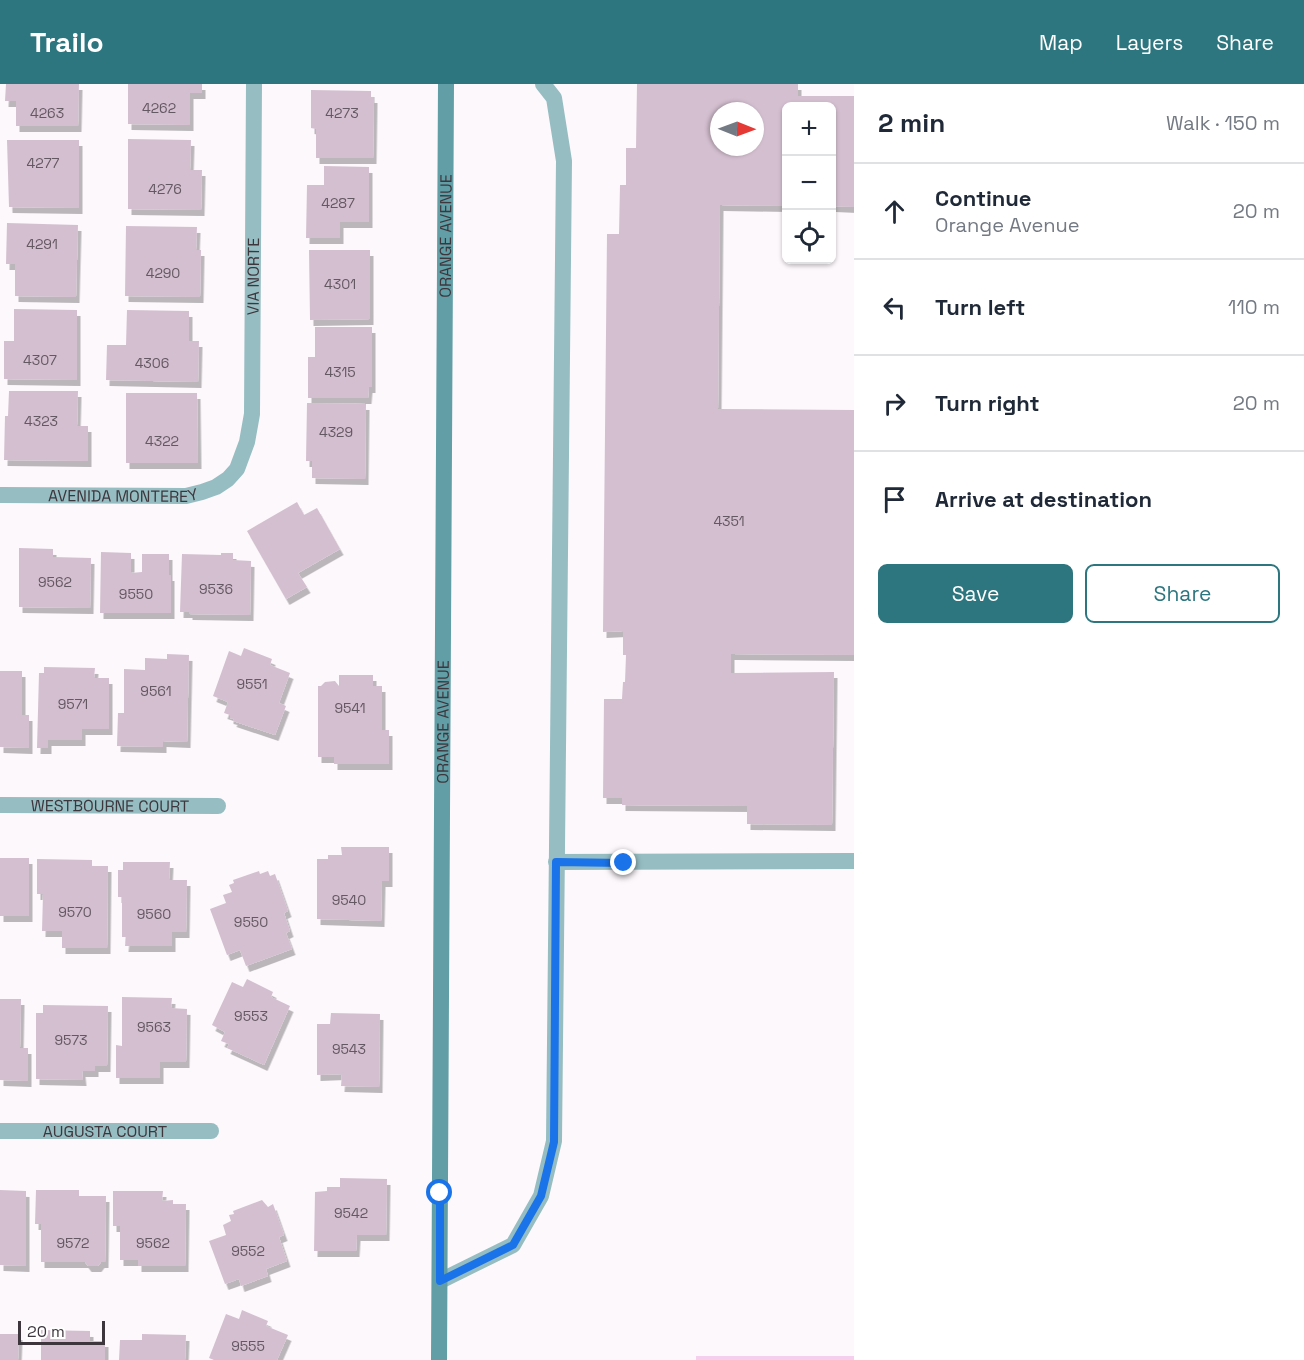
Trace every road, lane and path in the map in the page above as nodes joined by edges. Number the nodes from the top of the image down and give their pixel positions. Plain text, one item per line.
1 (254, 84) edge
2 (446, 84) edge
3 (543, 84) edge
4 (237, 469) joint
5 (0, 495) edge
6 (0, 805) edge
7 (218, 806) dead end
8 (854, 861) edge
9 (556, 862) junction
10 (0, 1131) edge
11 (211, 1131) dead end
12 (440, 1281) junction
13 (439, 1360) edge

1 - 4 street, VIA NORTE
2 - 12 main road, ORANGE AVENUE
3 - 9 street
4 - 5 street, AVENIDA MONTEREY
6 - 7 street, WESTBOURNE COURT
8 - 9 street
9 - 12 street
10 - 11 street, AUGUSTA COURT
12 - 13 main road, ORANGE AVENUE

